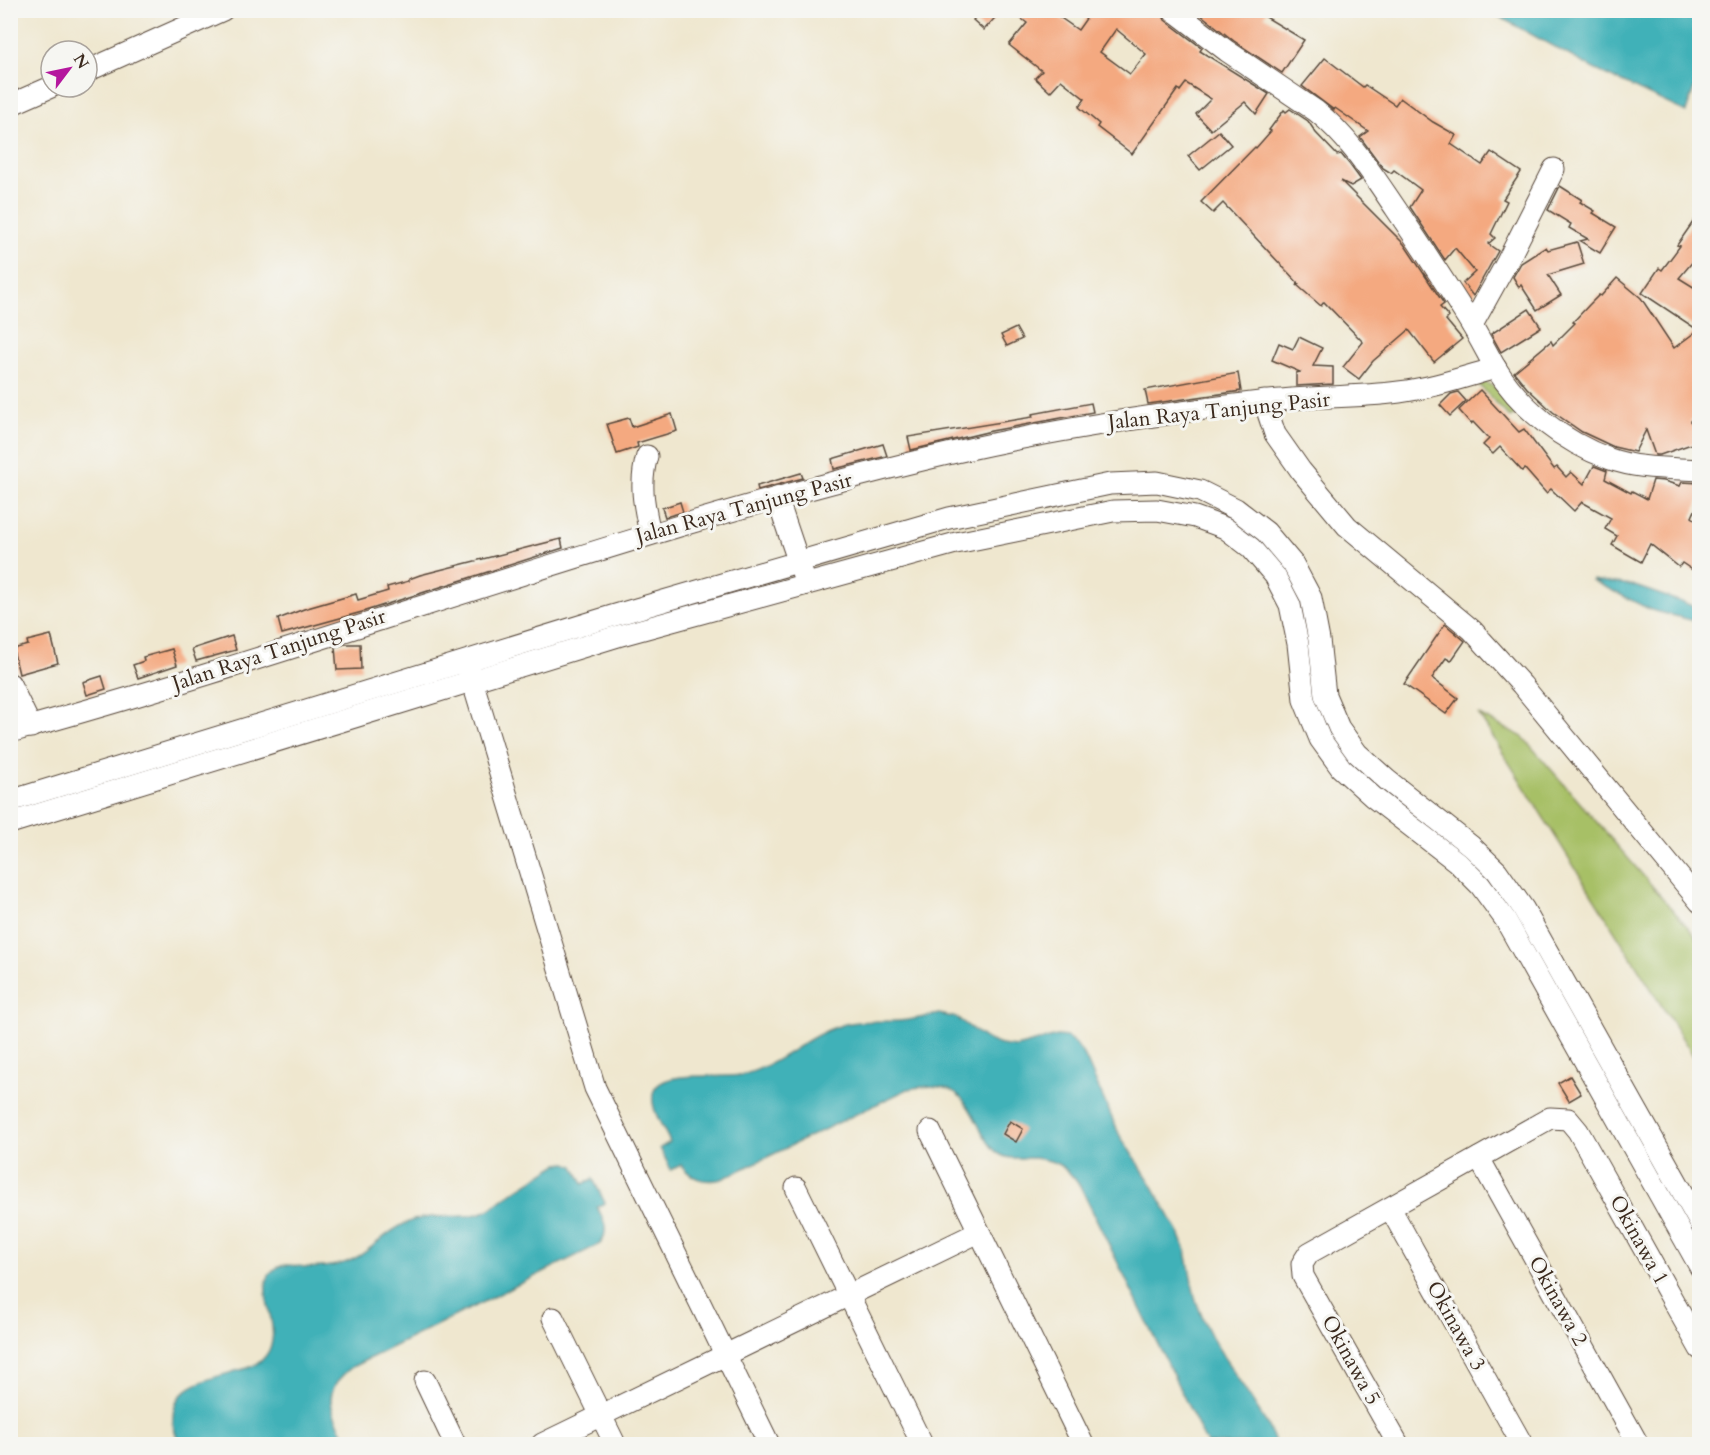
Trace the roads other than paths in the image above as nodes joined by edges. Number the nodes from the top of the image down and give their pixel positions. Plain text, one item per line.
1 (223, 10) edge
2 (1173, 10) edge
3 (99, 66) edge
4 (39, 92) edge
5 (10, 105) edge
6 (1554, 169) dead end
7 (1472, 325) junction
8 (1496, 368) junction
9 (1264, 401) junction
10 (647, 456) dead end
11 (1700, 470) edge
12 (777, 498) junction
13 (650, 533) junction
14 (799, 562) junction
15 (807, 584) junction
16 (466, 660) junction
17 (473, 681) junction
18 (10, 684) edge
19 (31, 727) junction
20 (10, 732) edge
21 (10, 801) edge
22 (10, 823) edge
23 (1700, 902) edge
24 (930, 1131) dead end
25 (1479, 1158) junction
26 (796, 1188) dead end
27 (1390, 1208) junction
28 (1700, 1223) edge
29 (979, 1232) junction
30 (1700, 1267) edge
31 (849, 1295) junction
32 (553, 1318) dead end
33 (1700, 1349) edge
34 (726, 1355) junction
35 (424, 1381) dead end
36 (601, 1416) junction
37 (455, 1444) edge
38 (542, 1444) edge
39 (615, 1444) edge
40 (769, 1444) edge
41 (922, 1444) edge
42 (1083, 1444) edge
43 (1398, 1444) edge
44 (1522, 1444) edge
45 (1638, 1444) edge

1 - 3 street
2 - 7 street
4 - 5 street
6 - 7 street
7 - 8 street
8 - 9 street, Jalan Raya Tanjung Pasir
8 - 11 street
9 - 12 street, Jalan Raya Tanjung Pasir
9 - 23 street
10 - 13 street
12 - 13 street, Jalan Raya Tanjung Pasir
12 - 14 street
13 - 19 street, Jalan Raya Tanjung Pasir
14 - 15 street
14 - 16 street
14 - 28 street
15 - 17 street
15 - 30 street
16 - 17 street
16 - 21 street
17 - 22 street
17 - 34 street
18 - 19 street
19 - 20 street, Jalan Raya Tanjung Pasir
24 - 29 street
25 - 27 street
25 - 33 street, Okinawa 1
25 - 45 street, Okinawa 2
26 - 31 street
27 - 43 street, Okinawa 5
27 - 44 street, Okinawa 3
29 - 31 street
29 - 42 street
31 - 34 street
31 - 41 street
32 - 36 street
34 - 36 street
34 - 40 street
35 - 37 street
36 - 38 street
36 - 39 street

